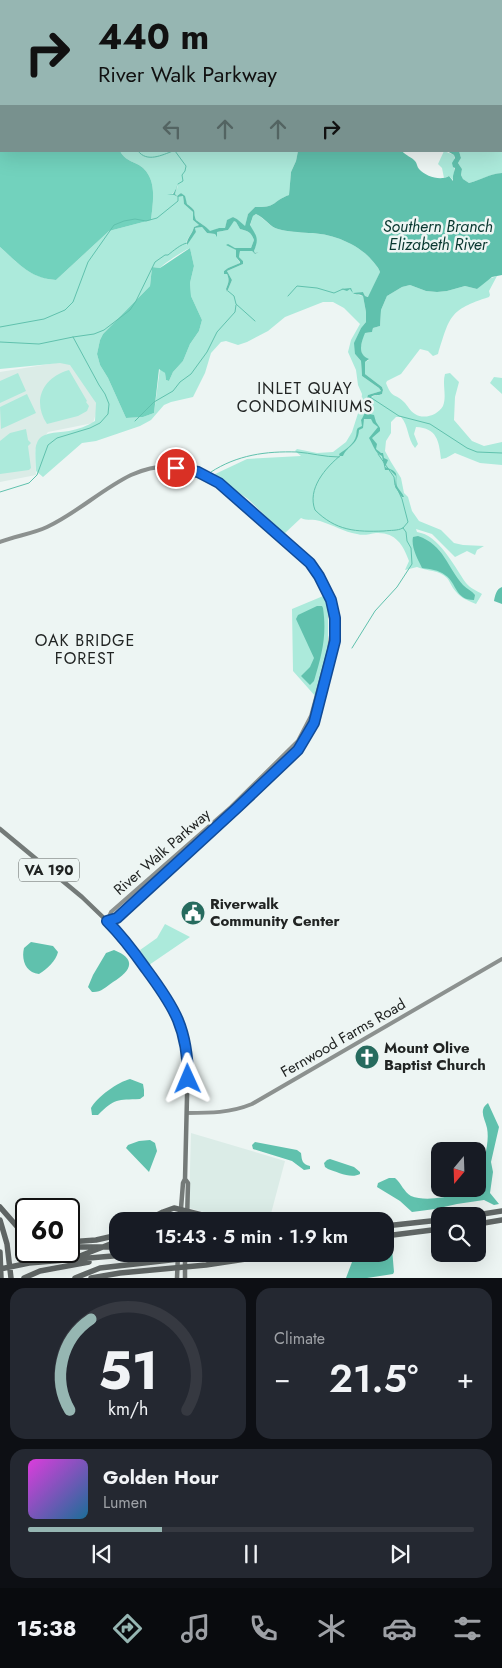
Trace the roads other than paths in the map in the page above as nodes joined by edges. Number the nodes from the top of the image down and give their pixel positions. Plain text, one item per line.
1 (0, 542) edge
2 (328, 594) junction
3 (0, 829) edge
4 (107, 921) junction
5 (502, 959) edge
6 (187, 1113) junction
7 (0, 1207) edge
8 (184, 1210) junction
9 (502, 1210) edge
10 (164, 1212) edge
11 (192, 1212) edge
12 (486, 1213) edge
13 (0, 1220) edge
14 (502, 1220) edge
15 (431, 1221) edge
16 (15, 1223) edge
17 (486, 1223) edge
18 (394, 1225) edge
19 (431, 1230) edge
20 (394, 1235) edge
21 (109, 1237) edge
22 (80, 1241) edge
23 (109, 1245) edge
24 (80, 1247) edge
25 (109, 1247) edge
26 (0, 1252) edge
27 (80, 1257) edge
28 (109, 1257) edge
29 (1, 1259) edge
30 (80, 1259) edge
31 (109, 1259) edge
32 (147, 1262) edge
33 (177, 1262) edge
34 (185, 1262) edge
35 (224, 1262) edge
36 (29, 1263) edge
37 (185, 1267) junction
38 (177, 1268) junction
39 (0, 1269) edge
40 (0, 1278) edge
41 (11, 1278) edge
42 (24, 1278) edge
43 (75, 1278) edge
44 (91, 1278) edge
45 (177, 1278) edge
46 (185, 1278) edge

1 - 2 street, River Walk Parkway
2 - 4 street, River Walk Parkway
2 - 4 street, River Walk Parkway
3 - 4 main road, VA 190
4 - 6 main road, VA 190
5 - 6 street, Fernwood Farms Road
6 - 8 main road, VA 190
7 - 16 highway
8 - 10 highway
8 - 11 highway
9 - 12 highway
13 - 41 highway
14 - 17 highway
15 - 18 highway
19 - 20 highway
21 - 22 highway
23 - 27 highway
24 - 25 highway
26 - 29 highway
28 - 30 highway
29 - 40 highway
31 - 42 highway
32 - 43 highway
33 - 38 main road
34 - 37 main road
35 - 37 highway
36 - 39 highway
37 - 38 highway
37 - 46 main road
38 - 44 highway
38 - 45 main road

